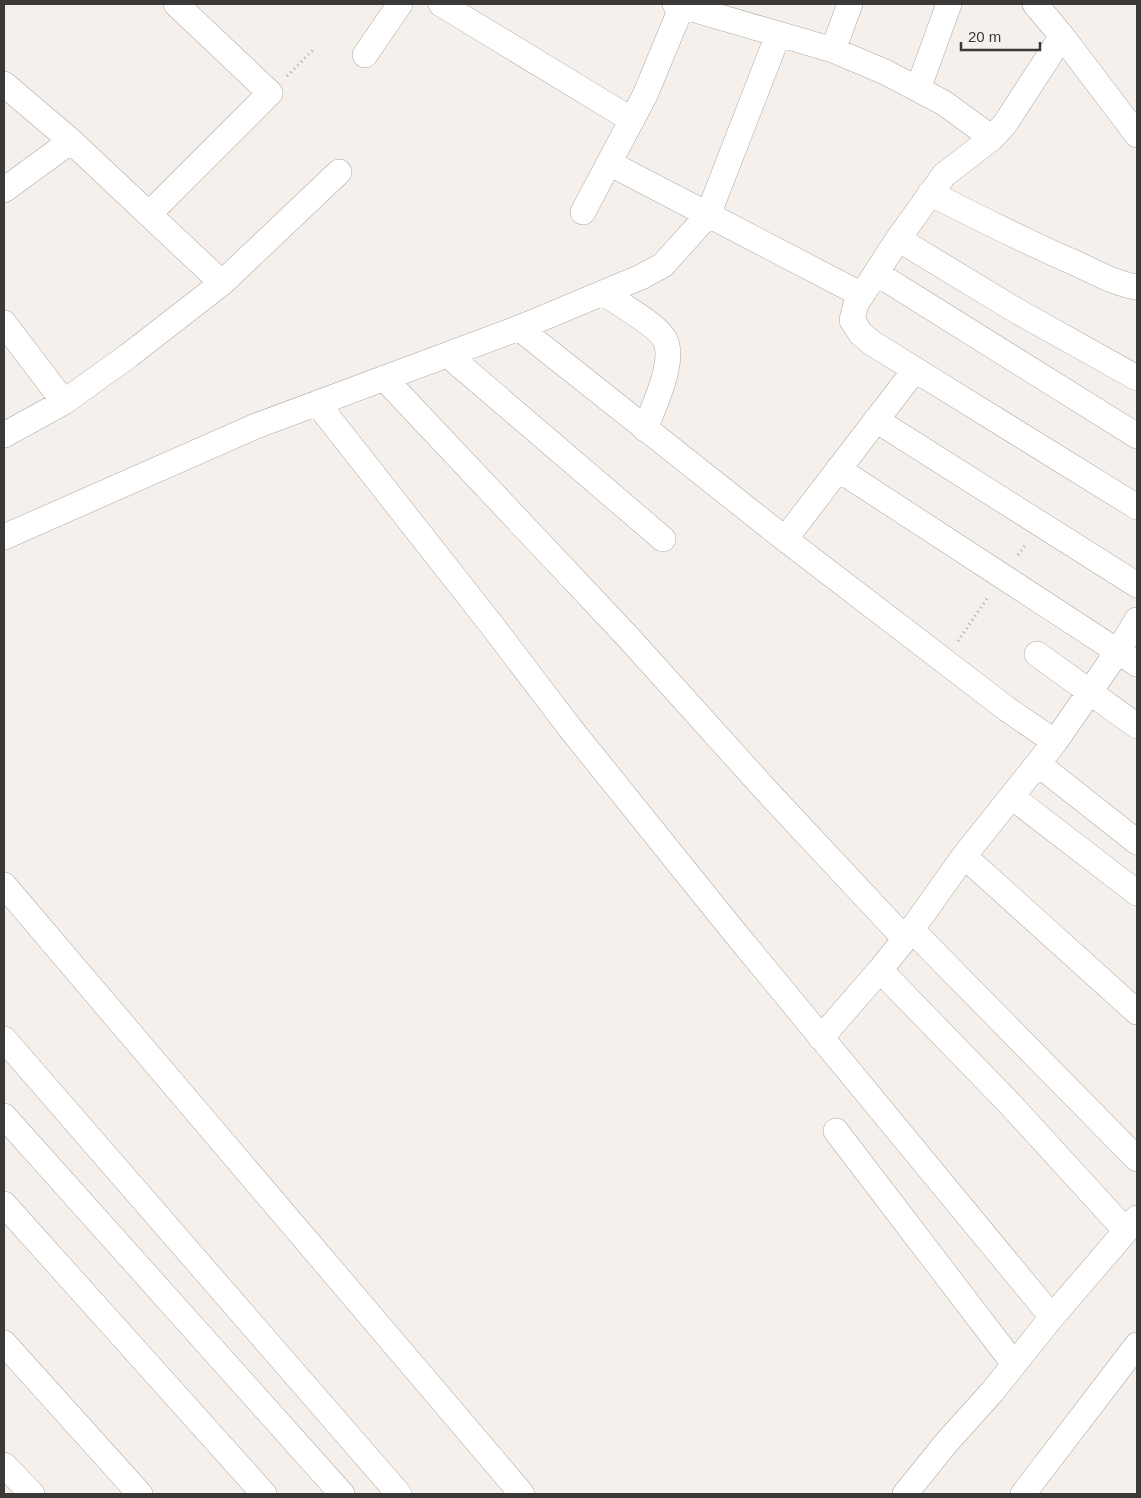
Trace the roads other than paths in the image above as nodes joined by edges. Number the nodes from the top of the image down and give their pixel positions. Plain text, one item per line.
1 (176, 4) edge
2 (400, 4) edge
3 (441, 4) edge
4 (850, 4) edge
5 (950, 4) edge
6 (1035, 4) edge
7 (679, 5) edge
8 (778, 35) junction
9 (1062, 36) junction
10 (833, 50) junction
11 (366, 55) dead end
12 (4, 84) edge
13 (918, 90) junction
14 (632, 120) junction
15 (1133, 120) edge
16 (992, 138) junction
17 (71, 141) junction
18 (610, 163) junction
19 (339, 172) dead end
20 (4, 190) edge
21 (930, 193) junction
22 (584, 212) dead end
23 (149, 214) junction
24 (708, 215) junction
25 (898, 239) junction
26 (876, 274) junction
27 (222, 283) junction
28 (1137, 287) edge
29 (603, 293) junction
30 (862, 295) junction
31 (4, 323) edge
32 (519, 328) junction
33 (448, 355) junction
34 (914, 370) junction
35 (384, 378) junction
36 (1137, 378) edge
37 (64, 402) junction
38 (317, 403) junction
39 (876, 420) junction
40 (645, 430) junction
41 (4, 435) edge
42 (1137, 436) edge
43 (838, 469) junction
44 (1137, 507) edge
45 (4, 537) edge
46 (663, 539) dead end
47 (784, 539) junction
48 (1137, 585) edge
49 (1137, 620) edge
50 (1037, 654) dead end
51 (1128, 658) edge
52 (1090, 693) junction
53 (1137, 726) edge
54 (1055, 742) junction
55 (1038, 764) junction
56 (1012, 797) junction
57 (1137, 842) edge
58 (964, 856) junction
59 (4, 885) edge
60 (1137, 893) edge
61 (908, 934) junction
62 (880, 970) junction
63 (1137, 1012) edge
64 (821, 1038) junction
65 (4, 1040) edge
66 (4, 1116) edge
67 (836, 1131) dead end
68 (1137, 1159) edge
69 (4, 1204) edge
70 (1132, 1224) edge
71 (1052, 1317) junction
72 (4, 1343) edge
73 (1137, 1345) edge
74 (1014, 1364) junction
75 (4, 1465) edge
76 (32, 1494) edge
77 (140, 1494) edge
78 (264, 1494) edge
79 (342, 1494) edge
80 (399, 1494) edge
81 (522, 1494) edge
82 (905, 1494) edge
83 (1023, 1494) edge

1 - 23 street
2 - 11 street
3 - 14 street
4 - 10 street
5 - 13 street
6 - 9 street
7 - 8 street
7 - 14 street
8 - 10 street
8 - 24 street
9 - 15 street
9 - 16 street
10 - 13 street
12 - 17 street
13 - 16 street
14 - 18 street
16 - 21 street
17 - 20 street
17 - 23 street
18 - 22 street
18 - 24 street
19 - 27 street
21 - 25 street
21 - 28 street
23 - 27 street
24 - 29 street
24 - 30 street
25 - 26 street
25 - 36 street
26 - 30 street
26 - 42 street
27 - 37 street
29 - 32 street
29 - 40 street
30 - 34 street
31 - 37 street
32 - 33 street
32 - 40 street
33 - 35 street
33 - 46 street
34 - 39 street
34 - 44 street
35 - 38 street
35 - 61 street
37 - 41 street
38 - 45 street
38 - 64 street
39 - 43 street
39 - 48 street
40 - 47 street
43 - 47 street
43 - 51 street
47 - 54 street
49 - 51 street
50 - 52 street
51 - 52 street
52 - 53 street
52 - 54 street
54 - 55 street
55 - 56 street
55 - 57 street
56 - 58 street
56 - 60 street
58 - 61 street
58 - 63 street
59 - 81 street
61 - 62 street
61 - 68 street
62 - 64 street
62 - 70 street
64 - 71 street
65 - 80 street
66 - 79 street
67 - 74 street
69 - 78 street
70 - 71 street
71 - 74 street
72 - 77 street
73 - 83 street
74 - 82 street
75 - 76 street

